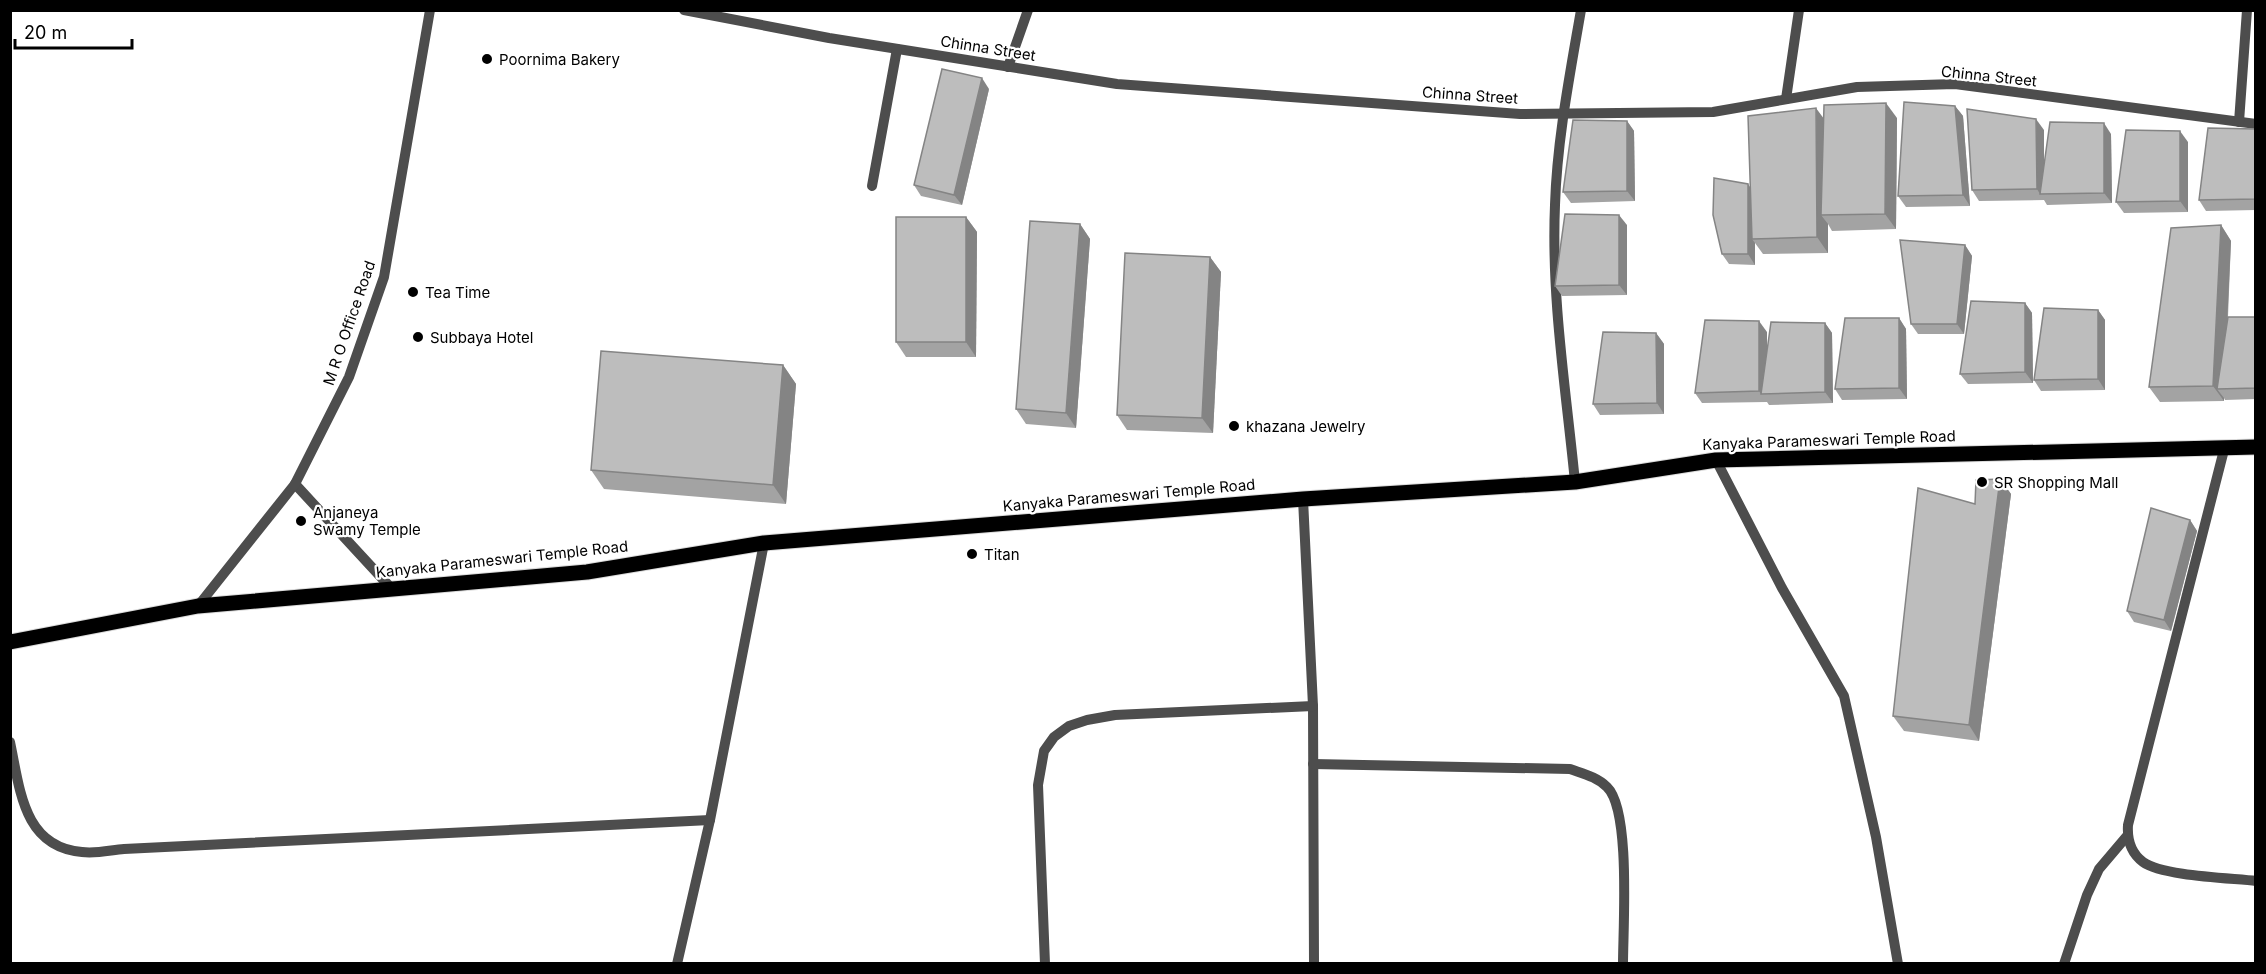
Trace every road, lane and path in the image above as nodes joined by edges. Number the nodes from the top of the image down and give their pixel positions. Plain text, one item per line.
1 (430, 10) edge
2 (684, 10) edge
3 (1028, 10) edge
4 (1581, 10) edge
5 (1799, 10) edge
6 (2247, 10) edge
7 (897, 49) junction
8 (1008, 67) junction
9 (1786, 99) junction
10 (1564, 114) junction
11 (2239, 122) junction
12 (2256, 124) edge
13 (872, 186) dead end
14 (2224, 446) junction
15 (2256, 447) edge
16 (1716, 460) junction
17 (1575, 482) junction
18 (295, 484) junction
19 (1303, 499) junction
20 (764, 543) junction
21 (391, 588) junction
22 (198, 606) junction
23 (10, 642) edge
24 (1312, 706) junction
25 (10, 742) edge
26 (1313, 764) junction
27 (710, 820) junction
28 (2127, 836) junction
29 (2256, 881) edge
30 (677, 963) edge
31 (1045, 963) edge
32 (1314, 963) edge
33 (1623, 963) edge
34 (1898, 963) edge
35 (2064, 963) edge

1 - 18 street, M R O Office Road
2 - 7 street, Chinna Street
3 - 8 street
4 - 10 street
5 - 9 street
6 - 11 street
7 - 8 street, Chinna Street
7 - 13 street
8 - 10 street, Chinna Street
9 - 10 street, Chinna Street
9 - 11 street, Chinna Street
10 - 17 street
11 - 12 street, Chinna Street
14 - 15 main road, Kanyaka Parameswari Temple Road
14 - 16 main road, Kanyaka Parameswari Temple Road
14 - 28 street
16 - 17 main road, Kanyaka Parameswari Temple Road
16 - 34 street
17 - 19 main road, Kanyaka Parameswari Temple Road
18 - 21 street
18 - 22 street, M R O Office Road
19 - 20 main road, Kanyaka Parameswari Temple Road
19 - 24 street
20 - 21 main road, Kanyaka Parameswari Temple Road
20 - 27 street
21 - 22 main road, Kanyaka Parameswari Temple Road
22 - 23 main road, Kanyaka Parameswari Temple Road
24 - 26 street
24 - 31 street
25 - 27 street
26 - 32 street
26 - 33 street
27 - 30 street
28 - 29 street
28 - 35 street

